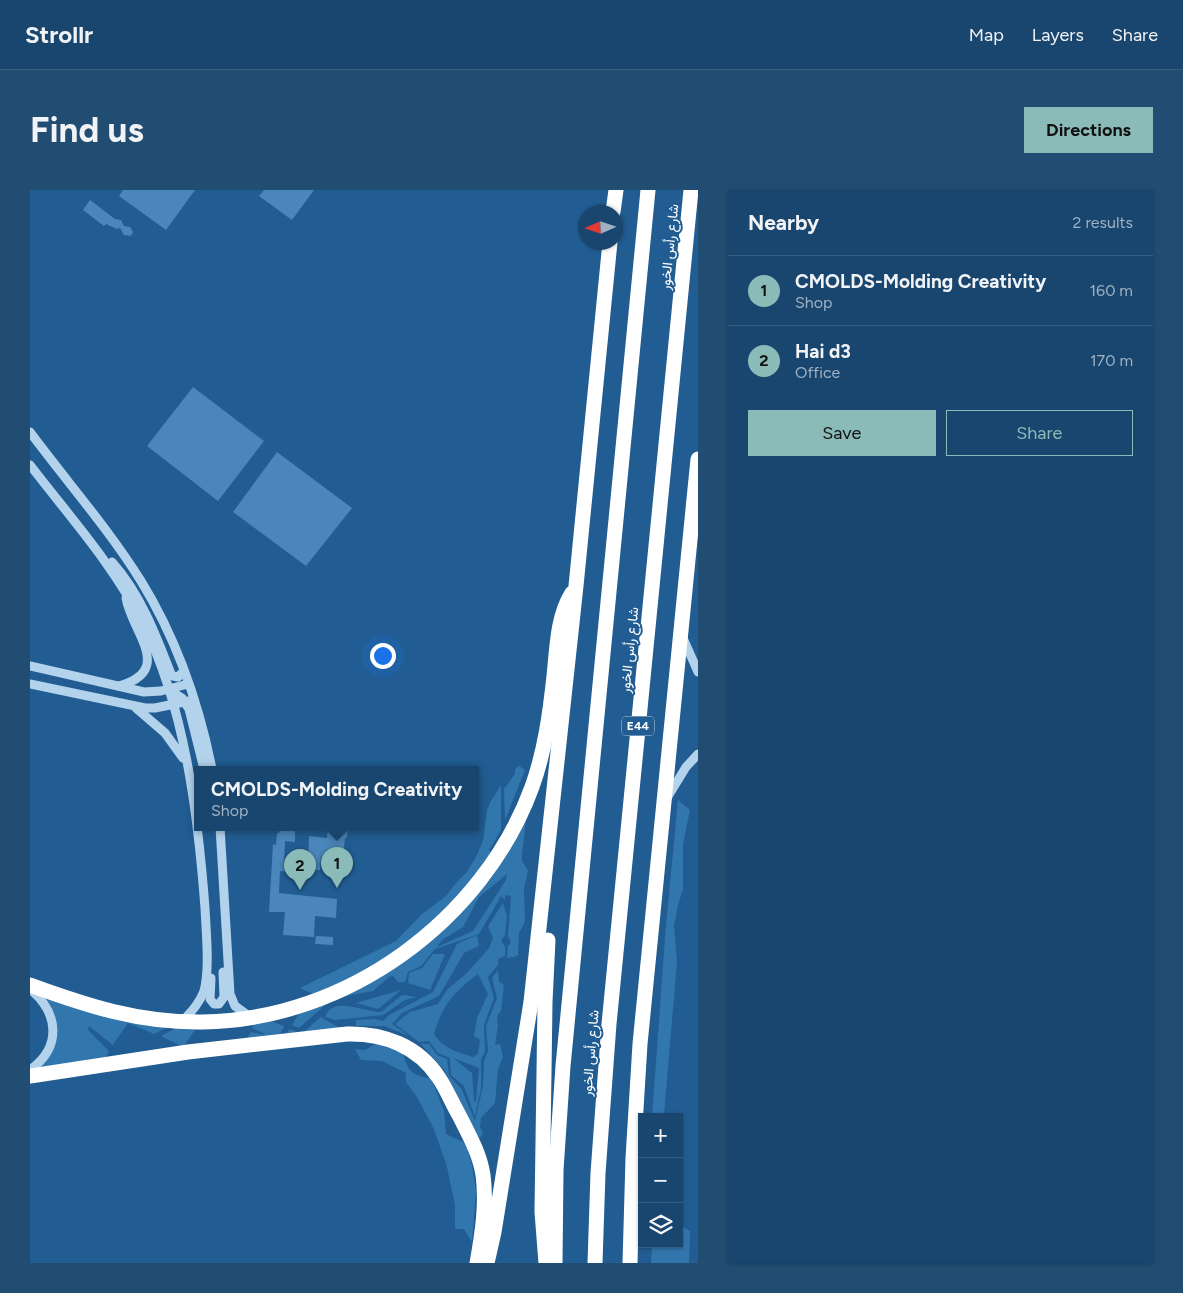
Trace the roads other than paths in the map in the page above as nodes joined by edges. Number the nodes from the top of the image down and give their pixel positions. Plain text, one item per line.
1 (616, 190) edge
2 (648, 190) edge
3 (691, 190) edge
4 (614, 205) edge
5 (609, 250) edge
6 (30, 432) edge
7 (698, 459) edge
8 (30, 465) edge
9 (100, 552) junction
10 (576, 586) junction
11 (125, 592) junction
12 (681, 632) junction
13 (30, 666) edge
14 (184, 671) junction
15 (698, 672) edge
16 (30, 684) edge
17 (188, 684) junction
18 (118, 687) junction
19 (169, 690) junction
20 (189, 704) junction
21 (131, 706) junction
22 (174, 709) junction
23 (698, 754) edge
24 (203, 766) edge
25 (211, 766) edge
26 (188, 768) junction
27 (663, 805) junction
28 (194, 814) edge
29 (196, 831) edge
30 (220, 831) edge
31 (546, 869) junction
32 (206, 949) junction
33 (227, 955) junction
34 (30, 986) edge
35 (251, 1017) junction
36 (182, 1022) junction
37 (30, 1070) edge
38 (30, 1076) edge
39 (477, 1263) edge
40 (487, 1263) edge
41 (546, 1263) edge
42 (555, 1263) edge
43 (595, 1263) edge
44 (630, 1263) edge

1 - 4 highway
2 - 42 highway, شارع رأس الخور
3 - 43 highway, شارع رأس الخور / E44
5 - 10 highway
6 - 14 street
7 - 12 highway
8 - 9 street
9 - 11 street
9 - 14 street
10 - 31 highway
10 - 35 highway
11 - 18 street
11 - 19 street
12 - 15 street
12 - 27 highway
13 - 18 street
14 - 17 street
16 - 21 street
17 - 19 street
17 - 20 street
18 - 19 street
19 - 20 street
19 - 22 street
20 - 22 street
20 - 24 street
20 - 25 street
21 - 22 street
21 - 26 street
22 - 26 street
23 - 27 street
26 - 28 street
27 - 44 highway
29 - 32 street
30 - 33 street
31 - 40 highway
31 - 41 highway
32 - 33 street
32 - 36 street
33 - 35 street
34 - 36 highway
34 - 37 street
35 - 36 highway
38 - 39 highway

